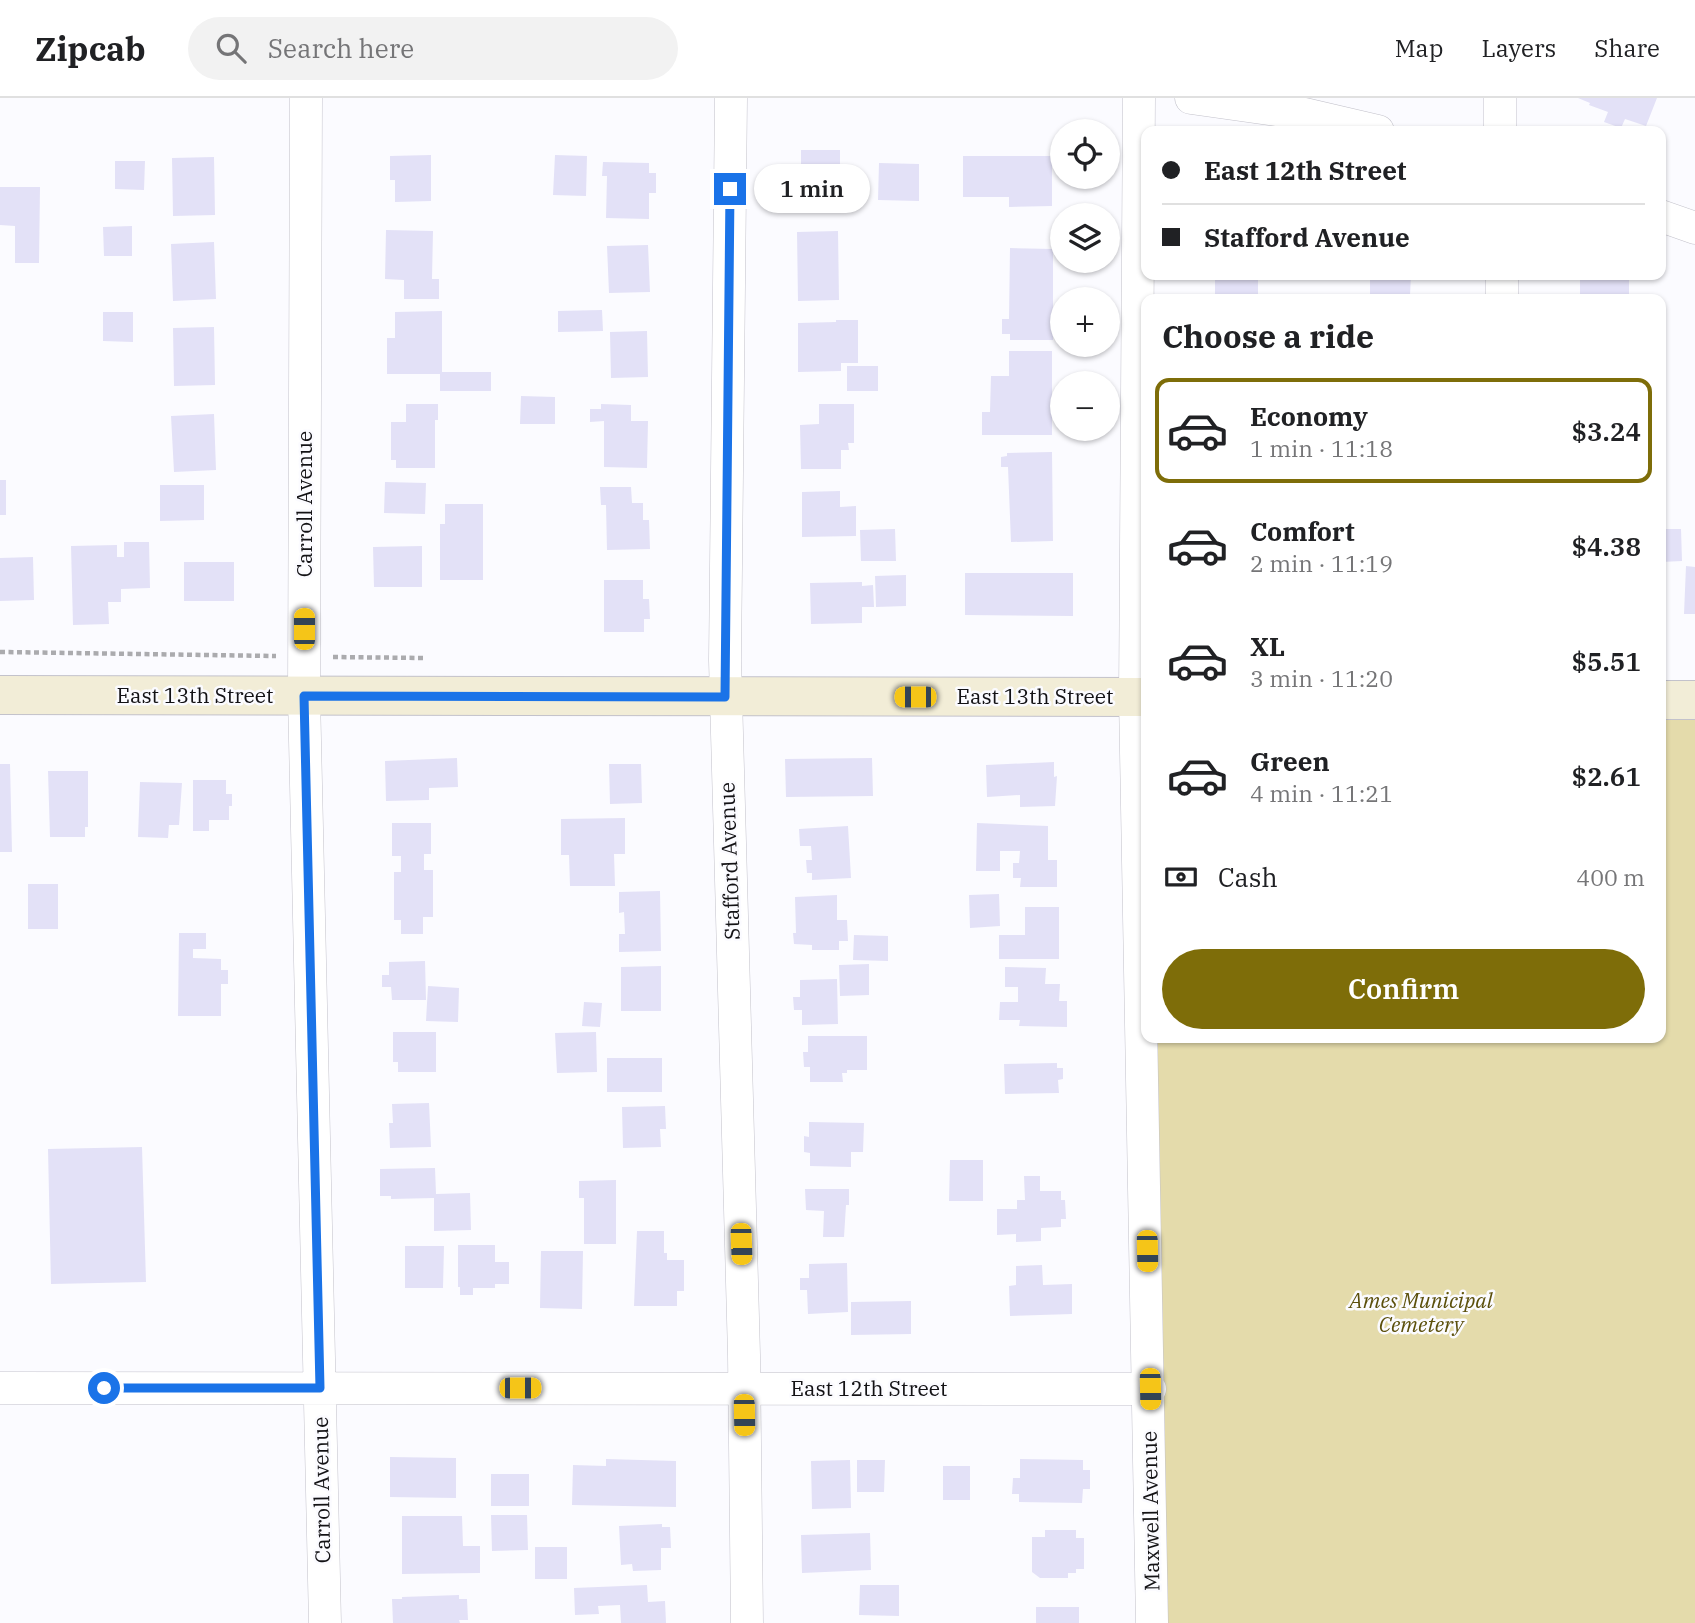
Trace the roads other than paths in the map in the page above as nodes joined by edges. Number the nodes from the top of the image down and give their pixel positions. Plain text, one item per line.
1 (306, 98) edge
2 (731, 98) edge
3 (1139, 98) edge
4 (1191, 98) edge
5 (1500, 98) edge
6 (1357, 126) edge
7 (1500, 126) edge
8 (1666, 218) edge
9 (1695, 228) edge
10 (0, 695) edge
11 (304, 696) junction
12 (725, 697) junction
13 (1141, 697) edge
14 (1666, 700) edge
15 (1695, 700) edge
16 (1146, 1043) edge
17 (0, 1388) edge
18 (320, 1388) junction
19 (744, 1389) junction
20 (1150, 1389) junction
21 (325, 1623) edge
22 (747, 1623) edge
23 (1153, 1623) edge

1 - 11 street, Carroll Avenue
2 - 12 street, Stafford Avenue
3 - 13 street, Maxwell Avenue
4 - 6 street
5 - 7 street
8 - 9 street
10 - 11 main road, East 13th Street
11 - 12 main road, East 13th Street
11 - 18 street, Carroll Avenue
12 - 13 main road, East 13th Street
12 - 19 street, Stafford Avenue
14 - 15 main road
16 - 20 street, Maxwell Avenue
17 - 18 street, East 12th Street
18 - 19 street, East 12th Street
18 - 21 street, Carroll Avenue
19 - 20 street, East 12th Street
19 - 22 street, Stafford Avenue
20 - 23 street, Maxwell Avenue

